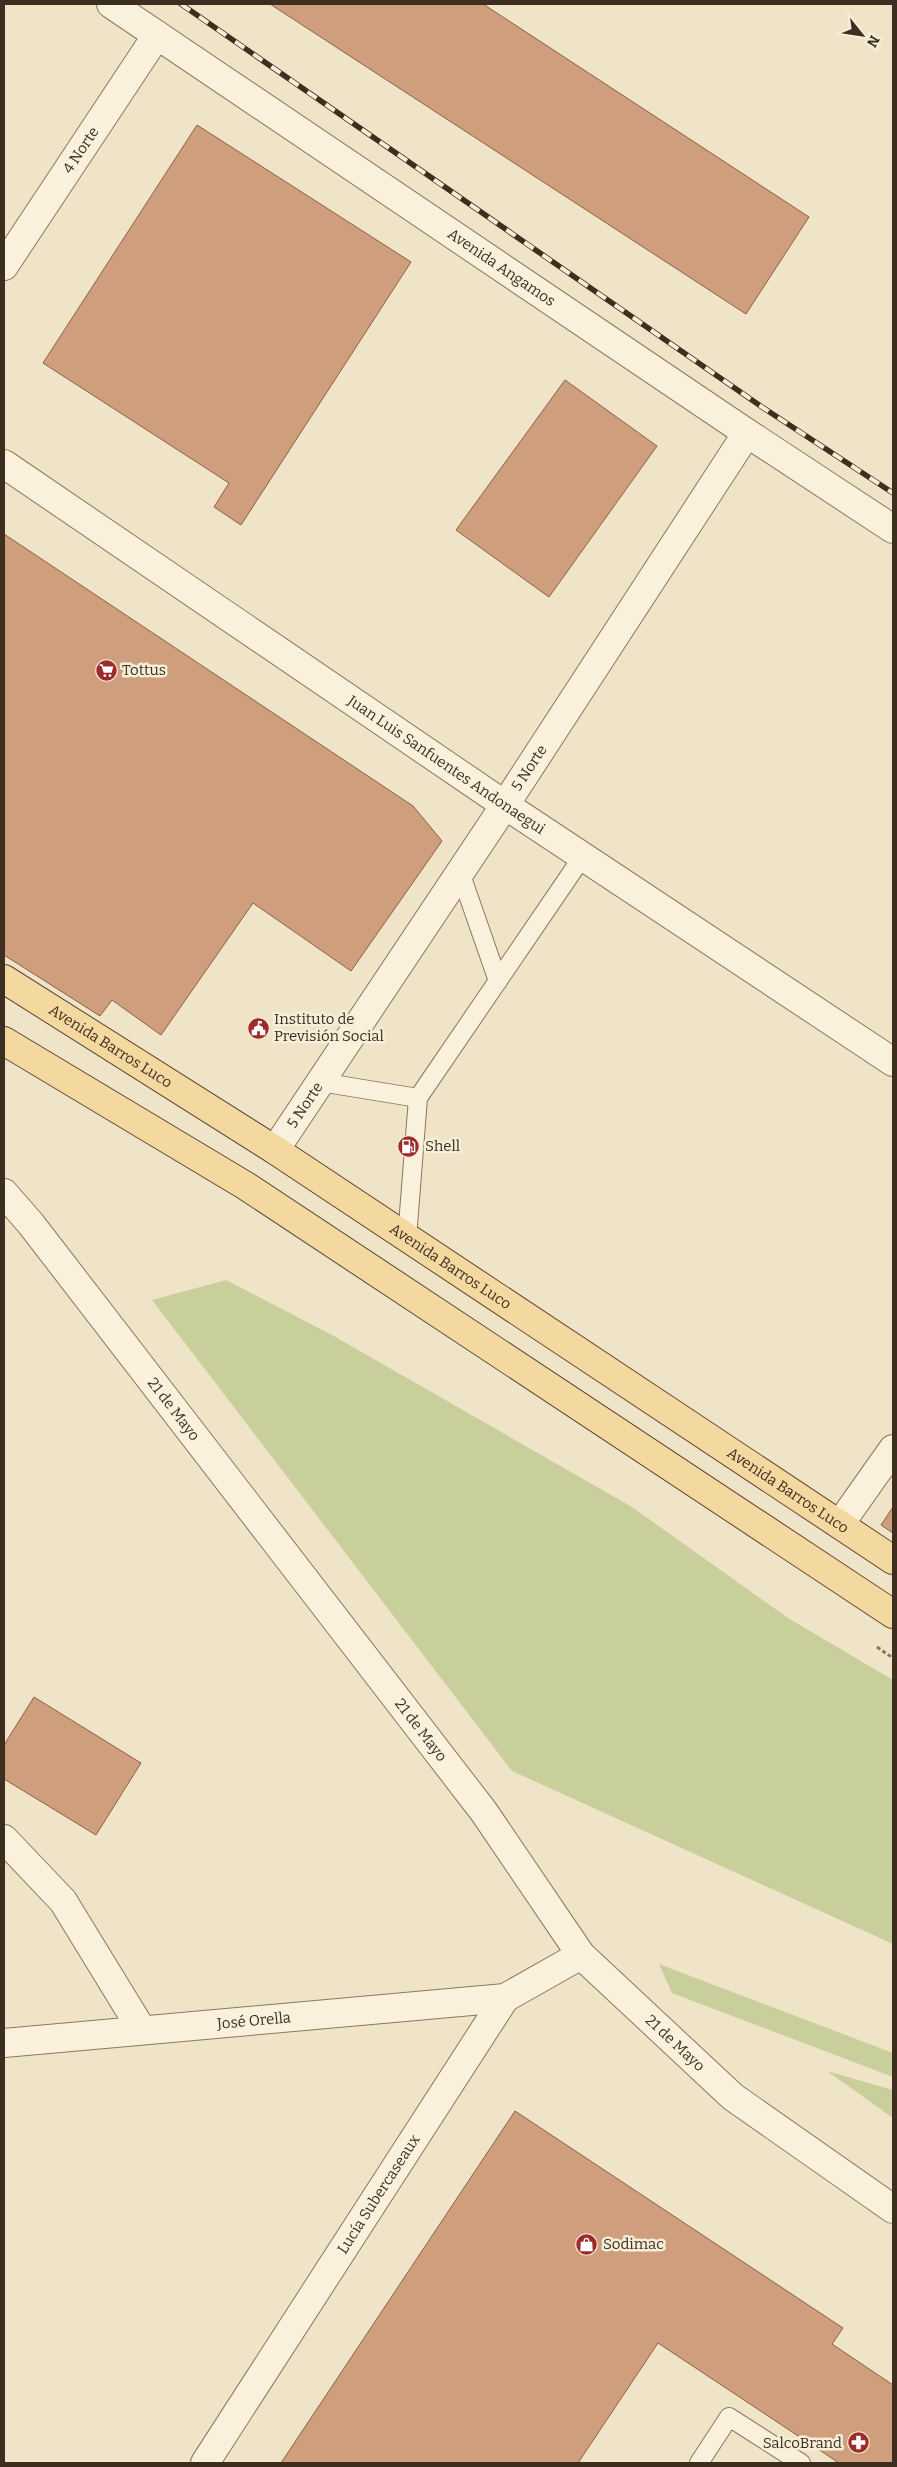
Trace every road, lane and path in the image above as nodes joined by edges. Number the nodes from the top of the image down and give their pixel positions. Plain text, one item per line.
1 (112, 4) edge
2 (157, 35) junction
3 (4, 266) edge
4 (747, 433) junction
5 (4, 464) edge
6 (893, 529) edge
7 (505, 805) junction
8 (583, 856) junction
9 (460, 872) junction
10 (4, 979) edge
11 (498, 981) junction
12 (4, 1041) edge
13 (893, 1062) edge
14 (320, 1082) junction
15 (418, 1098) junction
16 (274, 1150) junction
17 (4, 1193) edge
18 (407, 1238) junction
19 (893, 1449) edge
20 (840, 1524) junction
21 (893, 1560) edge
22 (893, 1614) edge
23 (4, 1839) edge
24 (581, 1956) junction
25 (506, 1998) junction
26 (142, 2030) junction
27 (4, 2043) edge
28 (893, 2209) edge
29 (205, 2463) edge
30 (699, 2463) edge
31 (801, 2463) edge

1 - 2 street, Avenida Angamos
2 - 3 street, 4 Norte
2 - 4 street, Avenida Angamos
4 - 6 street, Avenida Angamos
4 - 7 street, 5 Norte
5 - 7 street, Juan Luis Sanfuentes Andonaegui
7 - 8 street, Juan Luis Sanfuentes Andonaegui
7 - 9 street, 5 Norte
8 - 11 lane
8 - 13 street, Juan Luis Sanfuentes Andonaegui
9 - 11 lane
9 - 14 street, 5 Norte
10 - 16 main road, Avenida Barros Luco
11 - 15 lane
12 - 22 main road
14 - 15 lane
14 - 16 street, 5 Norte
15 - 18 lane
16 - 18 main road, Avenida Barros Luco
17 - 24 street, 21 de Mayo
18 - 20 main road, Avenida Barros Luco
19 - 20 street
20 - 21 main road, Avenida Barros Luco
23 - 26 street
24 - 25 street, Lucía Subercaseaux
24 - 28 street, 21 de Mayo
25 - 26 street, José Orella
25 - 29 street, Lucía Subercaseaux
26 - 27 street, José Orella
30 - 31 lane

